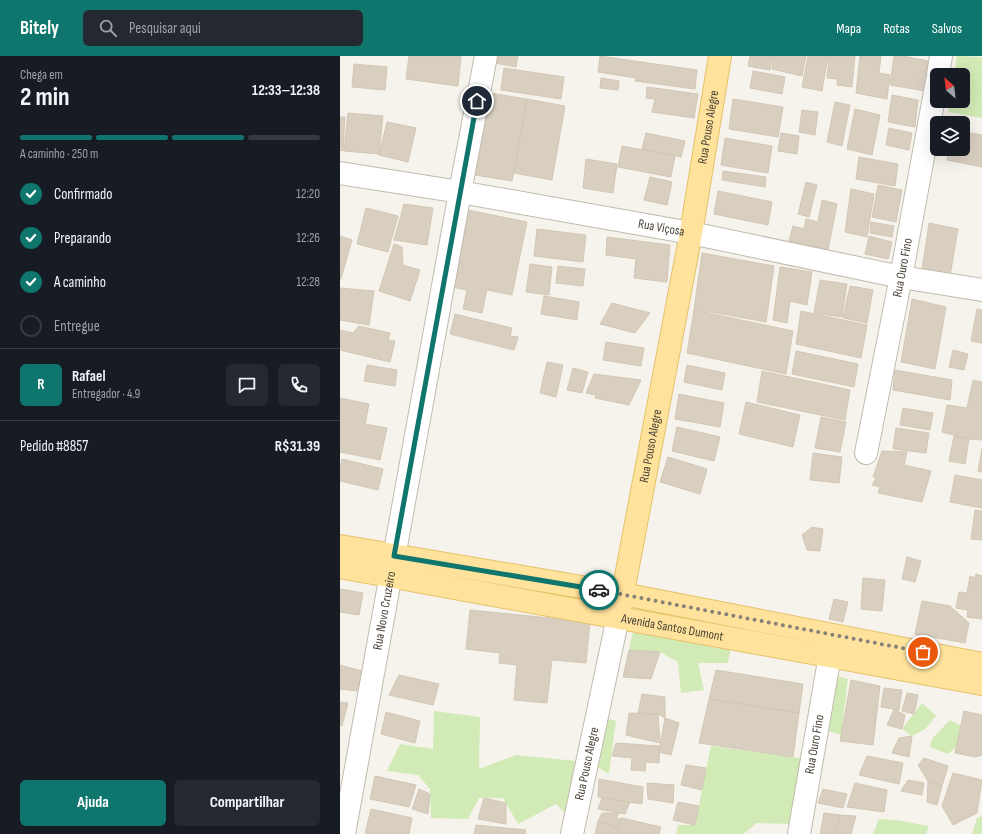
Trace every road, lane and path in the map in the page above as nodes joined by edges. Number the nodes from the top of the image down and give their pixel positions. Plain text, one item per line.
1 (486, 56) edge
2 (720, 56) edge
3 (942, 56) edge
4 (939, 68) edge
5 (932, 108) edge
6 (340, 173) edge
7 (460, 192) junction
8 (691, 233) junction
9 (901, 277) junction
10 (982, 290) edge
11 (866, 453) dead end
12 (340, 546) edge
13 (392, 566) junction
14 (340, 567) edge
15 (623, 594) junction
16 (618, 617) junction
17 (830, 655) junction
18 (982, 664) edge
19 (982, 684) edge
20 (344, 834) edge
21 (572, 834) edge
22 (799, 834) edge

1 - 7 street, Rua Novo Cruzeiro
2 - 8 main road, Rua Pouso Alegre
3 - 4 street
5 - 9 street, Rua Ouro Fino
6 - 7 street, Rua Viçosa
7 - 8 street, Rua Viçosa
7 - 13 street, Rua Novo Cruzeiro
8 - 9 street, Rua Viçosa
8 - 15 main road, Rua Pouso Alegre
9 - 10 street, Rua Viçosa
9 - 11 street, Rua Ouro Fino
12 - 13 main road, Avenida Santos Dumont
13 - 14 main road, Avenida Santos Dumont
13 - 15 main road, Avenida Santos Dumont
13 - 16 main road, Avenida Santos Dumont
13 - 20 street, Rua Novo Cruzeiro
15 - 16 main road, Rua Pouso Alegre
15 - 18 main road, Avenida Santos Dumont
16 - 17 main road, Avenida Santos Dumont
16 - 21 street, Rua Pouso Alegre
17 - 19 main road, Avenida Santos Dumont
17 - 22 street, Rua Ouro Fino

